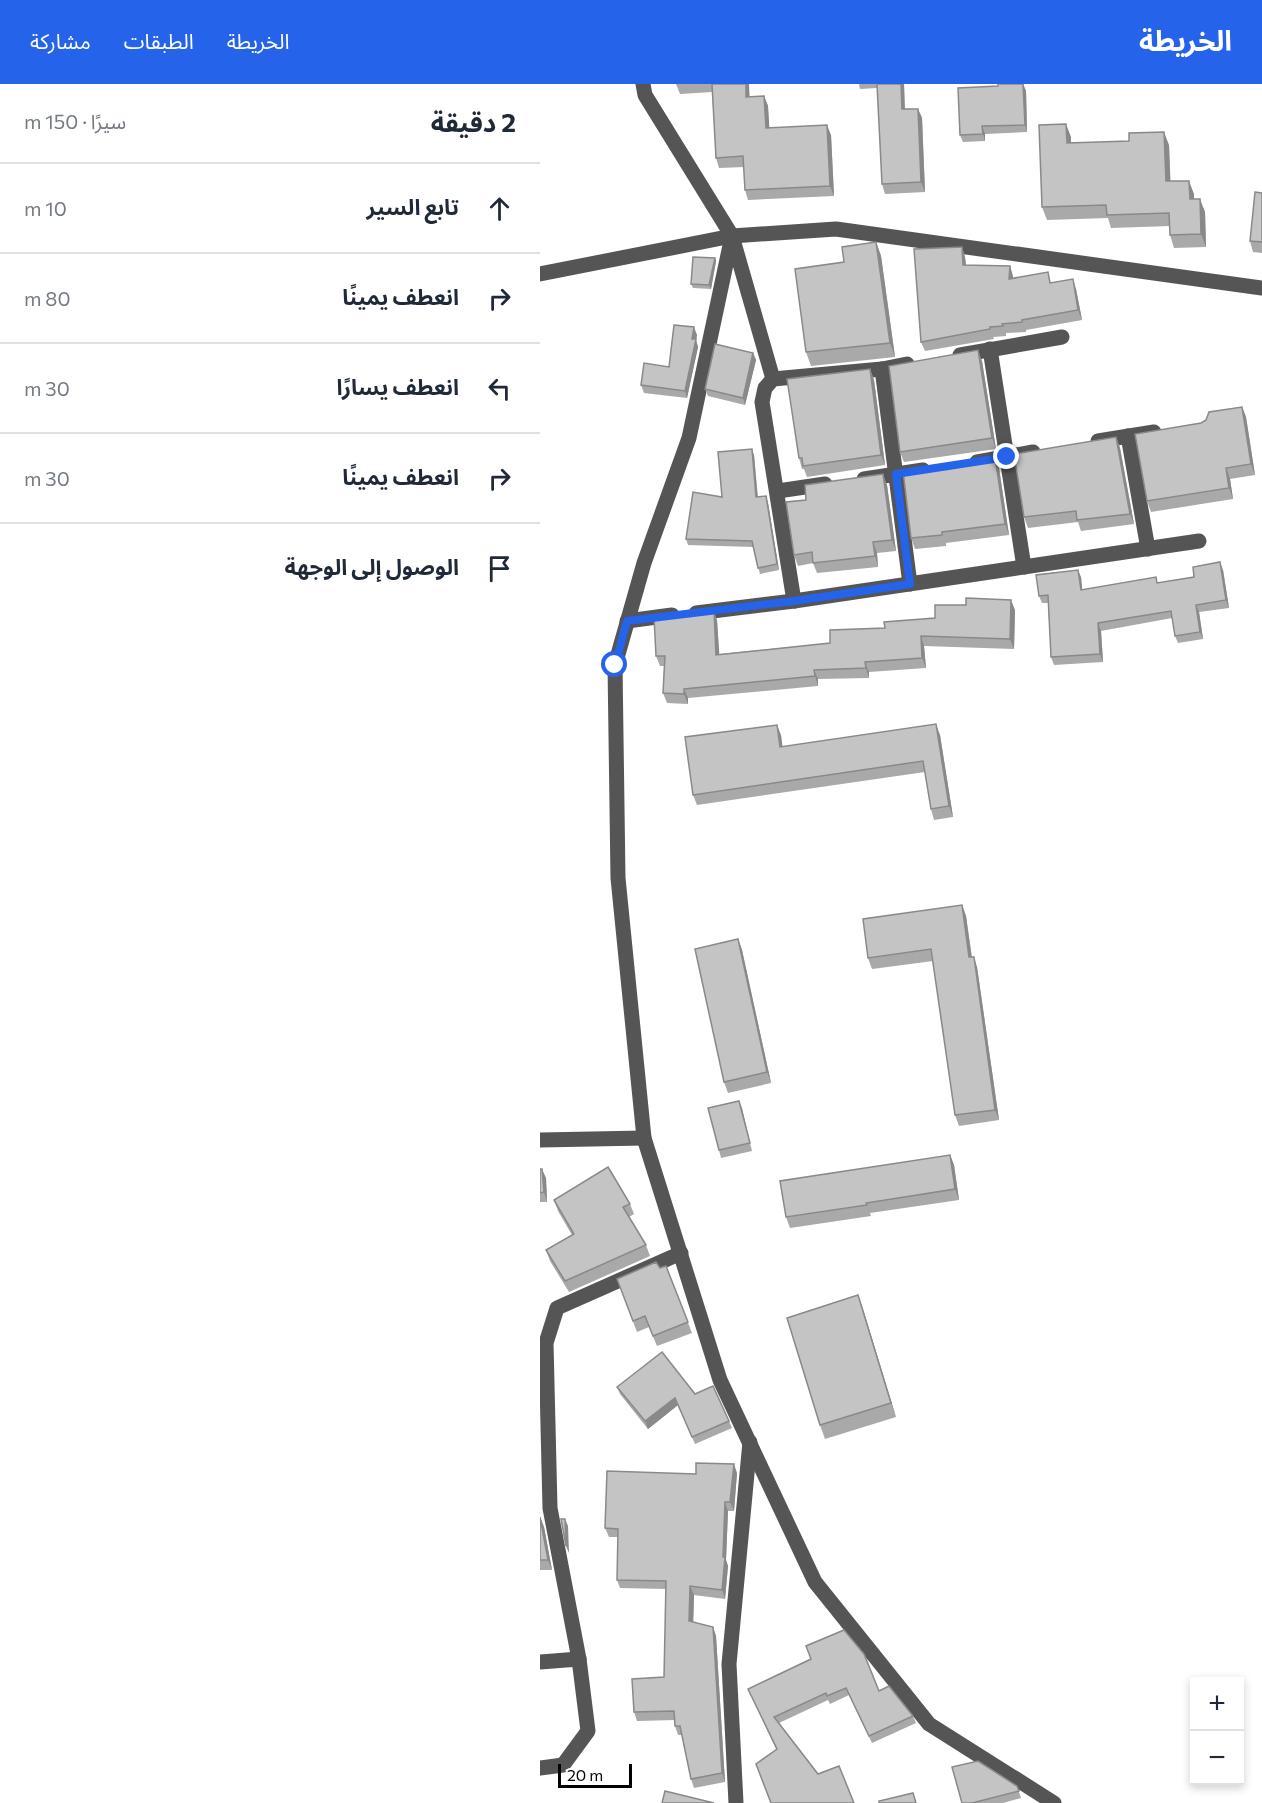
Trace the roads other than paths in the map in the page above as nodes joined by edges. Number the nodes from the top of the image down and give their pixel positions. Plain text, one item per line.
1 (643, 84) edge
2 (732, 236) junction
3 (540, 274) edge
4 (1262, 288) edge
5 (1062, 337) dead end
6 (990, 350) junction
7 (947, 357) edge
8 (925, 361) edge
9 (882, 369) junction
10 (773, 379) junction
11 (1171, 429) edge
12 (1128, 436) junction
13 (1084, 444) edge
14 (1051, 449) edge
15 (1007, 457) junction
16 (963, 464) edge
17 (940, 467) edge
18 (896, 474) junction
19 (778, 491) junction
20 (1199, 541) dead end
21 (1148, 549) junction
22 (1024, 567) junction
23 (910, 584) junction
24 (794, 601) junction
25 (627, 621) junction
26 (644, 1138) junction
27 (540, 1140) edge
28 (681, 1253) junction
29 (750, 1442) junction
30 (545, 1509) edge
31 (579, 1659) junction
32 (540, 1662) edge
33 (540, 1768) edge
34 (735, 1803) edge
35 (1054, 1803) edge

1 - 2 street
2 - 3 street
2 - 4 street
2 - 10 street
2 - 25 street
5 - 6 street
6 - 7 street
6 - 15 street
8 - 9 street
9 - 10 street
9 - 18 street
10 - 19 street
11 - 12 street
12 - 13 street
12 - 21 street
14 - 15 street
15 - 16 street
15 - 22 street
17 - 18 street
18 - 19 street
18 - 23 street
19 - 24 street
20 - 21 street
21 - 22 street
22 - 23 street
23 - 24 street
24 - 25 street
25 - 26 street
26 - 27 street
26 - 28 street
28 - 29 street
28 - 30 street
29 - 34 street
29 - 35 street
30 - 31 street
31 - 32 street
31 - 33 street

